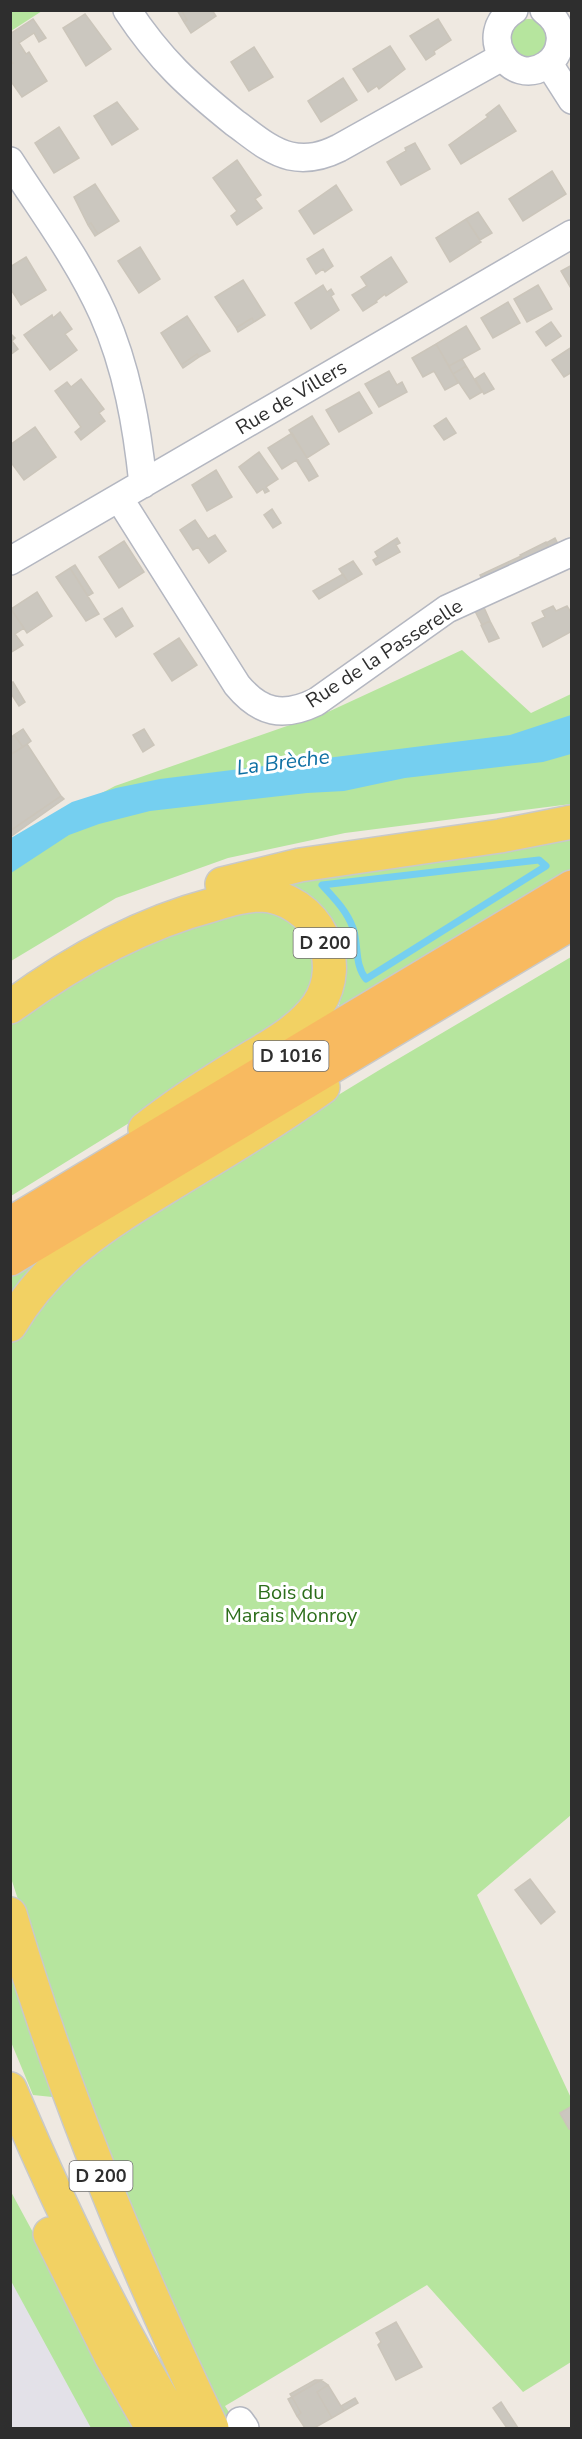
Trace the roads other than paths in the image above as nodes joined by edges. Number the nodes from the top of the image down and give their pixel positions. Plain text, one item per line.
1 (127, 10) edge
2 (503, 14) edge
3 (556, 14) edge
4 (502, 57) junction
5 (549, 64) junction
6 (572, 100) edge
7 (10, 161) edge
8 (572, 234) edge
9 (143, 484) junction
10 (119, 498) junction
11 (572, 552) edge
12 (10, 561) edge
13 (572, 822) edge
14 (572, 887) edge
15 (572, 923) edge
16 (10, 986) edge
17 (440, 1003) junction
18 (10, 1007) edge
19 (80, 1182) junction
20 (10, 1224) edge
21 (10, 1259) edge
22 (10, 1325) edge
23 (10, 1914) edge
24 (10, 2089) edge
25 (11, 2148) edge
26 (232, 2426) edge
27 (152, 2428) edge
28 (179, 2428) edge

1 - 4 street
2 - 4 street
3 - 5 street
4 - 5 street
5 - 6 street
7 - 9 street
8 - 9 street, Rue de Villers
9 - 10 street, Rue de Villers
10 - 11 street, Rue de la Passerelle
10 - 12 street, Rue de Villers
13 - 16 main road
14 - 19 highway, D 1016
15 - 17 highway, D 1016
17 - 21 highway, D 1016
17 - 22 main road
18 - 19 main road, D 200
19 - 20 highway, D 1016
23 - 26 main road, D 200
24 - 28 main road, D 200
25 - 27 main road

